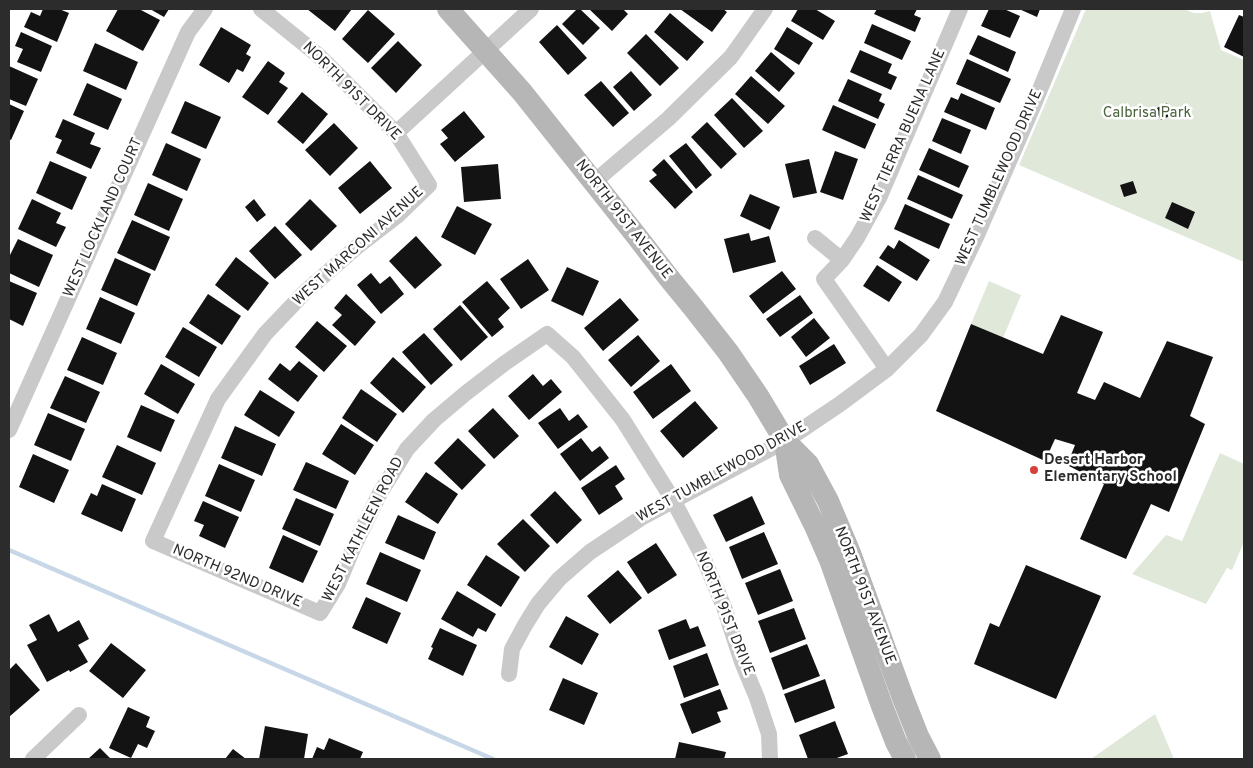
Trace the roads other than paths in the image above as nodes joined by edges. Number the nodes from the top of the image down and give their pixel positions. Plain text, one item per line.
1 (205, 9) edge
2 (260, 9) edge
3 (448, 9) edge
4 (531, 9) edge
5 (765, 9) edge
6 (960, 9) edge
7 (1073, 9) edge
8 (486, 51) junction
9 (396, 134) junction
10 (594, 182) junction
11 (429, 185) joint
12 (815, 238) dead end
13 (842, 260) junction
14 (547, 334) joint
15 (887, 369) junction
16 (9, 430) edge
17 (785, 441) junction
18 (673, 500) junction
19 (153, 541) joint
20 (320, 614) joint
21 (509, 674) dead end
22 (895, 677) junction
23 (875, 686) junction
24 (79, 714) dead end
25 (33, 759) edge
26 (770, 759) edge
27 (905, 759) edge
28 (930, 759) edge

1 - 16 street, WEST LOCKLAND COURT
2 - 9 street, NORTH 91ST DRIVE
3 - 8 main road, NORTH 91ST AVENUE
4 - 8 street
5 - 10 street
6 - 13 street, WEST TIERRA BUENA LANE
7 - 15 street, WEST TUMBLEWOOD DRIVE
8 - 9 street
8 - 10 main road, NORTH 91ST AVENUE
9 - 11 street, NORTH 91ST DRIVE
10 - 17 main road, NORTH 91ST AVENUE
11 - 19 street, WEST MARCONI AVENUE
12 - 13 street
13 - 15 street, WEST TIERRA BUENA LANE
14 - 18 street, NORTH 91ST DRIVE
14 - 20 street, WEST KATHLEEN ROAD
15 - 17 street, WEST TUMBLEWOOD DRIVE
17 - 18 street, WEST TUMBLEWOOD DRIVE
17 - 22 main road, NORTH 91ST AVENUE
17 - 23 main road, NORTH 91ST AVENUE
18 - 21 street, WEST TUMBLEWOOD DRIVE
18 - 26 street, NORTH 91ST DRIVE
19 - 20 street, NORTH 92ND DRIVE
22 - 23 main road
22 - 28 main road, NORTH 91ST AVENUE
23 - 27 main road, NORTH 91ST AVENUE
24 - 25 street

